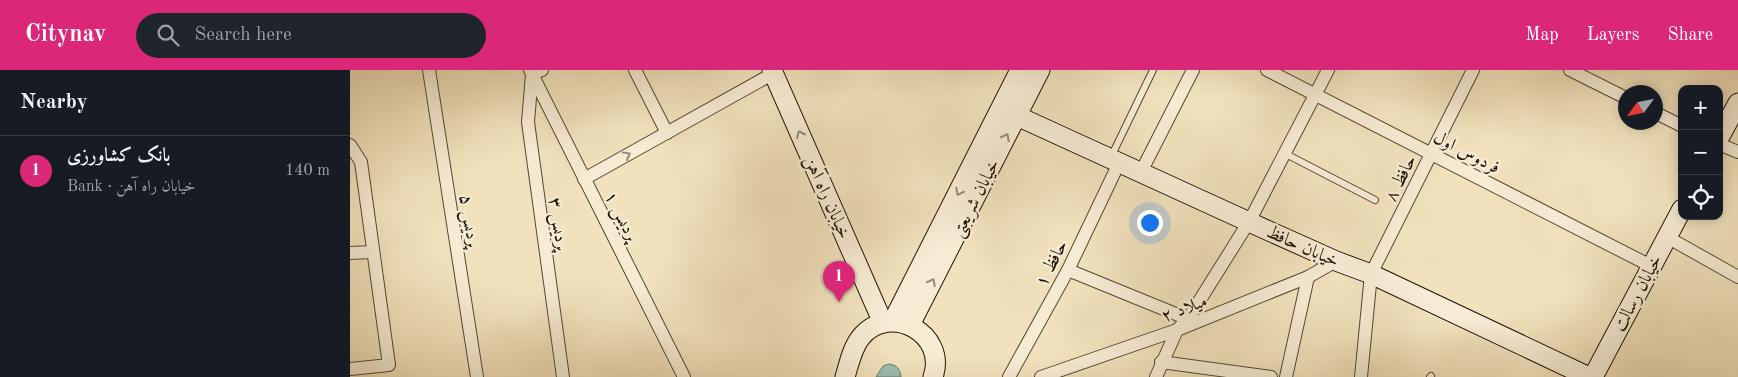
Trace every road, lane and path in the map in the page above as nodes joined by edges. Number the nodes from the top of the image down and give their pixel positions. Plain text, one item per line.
1 (430, 70) edge
2 (635, 70) edge
3 (1020, 70) edge
4 (1040, 70) edge
5 (1153, 70) edge
6 (1193, 70) edge
7 (1266, 70) edge
8 (1328, 70) edge
9 (1473, 70) edge
10 (1570, 70) edge
11 (773, 71) edge
12 (535, 72) edge
13 (1315, 94) junction
14 (1618, 94) edge
15 (1738, 103) edge
16 (1017, 116) junction
17 (1663, 116) edge
18 (1678, 124) edge
19 (1723, 131) edge
20 (666, 133) junction
21 (350, 145) edge
22 (1723, 146) edge
23 (1738, 152) edge
24 (1284, 153) junction
25 (1431, 154) junction
26 (1115, 161) junction
27 (1141, 172) junction
28 (584, 179) junction
29 (1375, 200) dead end
30 (1678, 216) edge
31 (1247, 225) junction
32 (1667, 237) junction
33 (373, 252) junction
34 (350, 253) edge
35 (1336, 261) junction
36 (1651, 266) junction
37 (1068, 270) junction
38 (1371, 274) junction
39 (1308, 277) junction
40 (1738, 278) edge
41 (1188, 319) junction
42 (895, 323) junction
43 (1177, 330) junction
44 (1161, 362) junction
45 (350, 368) edge
46 (477, 377) edge
47 (563, 377) edge
48 (684, 377) edge
49 (845, 377) edge
50 (933, 377) edge
51 (1009, 377) edge
52 (1041, 377) edge
53 (1156, 377) edge
54 (1271, 377) edge
55 (1286, 377) edge
56 (1361, 377) edge
57 (1589, 377) edge
58 (1593, 377) edge

1 - 46 street, پردیس ۵
2 - 20 street
3 -> 42 street, خیابان شریعتی
4 - 16 street, خیابان شریعتی
5 - 26 lane
6 - 27 street
7 - 13 street, فردوس اول
8 - 13 street
9 - 25 street, حافظ ۸
10 - 14 street
11 - 20 street
42 -> 11 street, خیابان راه آهن
12 - 28 street, پردیس ۱
12 - 47 street, پردیس ۳
13 - 24 street
13 - 25 street, فردوس اول
15 - 19 street
16 - 26 street, خیابان حافظ
42 -> 16 street, خیابان شریعتی
17 - 18 street
28 -> 20 street
21 - 33 street
22 - 23 street
24 - 29 lane
24 - 31 street
25 - 36 street, فردوس اول
25 - 38 street, حافظ ۸
26 - 27 street, خیابان حافظ
26 - 37 street, حافظ ۱
27 - 31 street, خیابان حافظ
28 - 48 street, پردیس ۱
30 - 32 street, خیابان رسالت
31 - 35 street, خیابان حافظ
31 - 41 street
32 - 36 street, خیابان رسالت
32 - 40 street
33 - 34 street
33 - 45 street
35 - 38 street, خیابان حافظ
35 - 39 street, میلاد ۲
36 - 58 street, خیابان رسالت
37 - 41 street
37 - 51 street, حافظ ۱
38 - 56 street
38 - 57 street, خیابان حافظ
39 - 43 street, میلاد ۲
39 - 55 street
41 - 43 street
42 - 49 street
42 - 50 street
43 - 44 street
43 - 52 street, میلاد ۲
44 - 53 street
44 - 54 street

